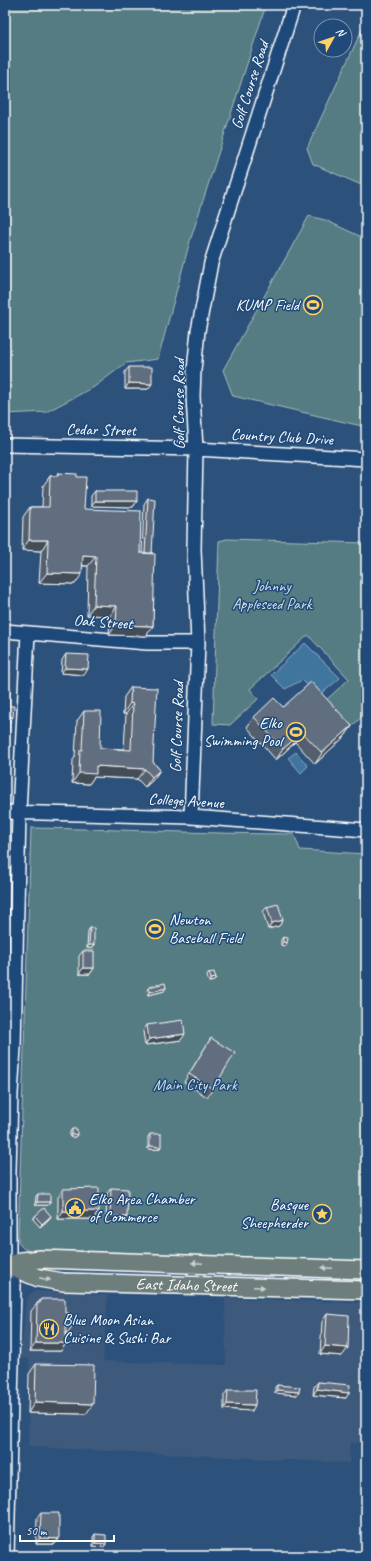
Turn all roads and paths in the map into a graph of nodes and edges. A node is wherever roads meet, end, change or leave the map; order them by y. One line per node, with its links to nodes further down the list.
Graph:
1 (294, 5): 3 (street, Golf Course Road)
2 (5, 445): 3 (street, Cedar Street)
3 (196, 449): 4 (street, Country Club Drive); 7 (street, Golf Course Road)
4 (366, 459)
5 (5, 631): 6 (street, Oak Street)
6 (28, 633): 7 (street, Oak Street); 9 (street)
7 (198, 643): 10 (street, Golf Course Road)
8 (5, 812): 9 (street, College Avenue)
9 (19, 812): 10 (street, College Avenue); 12 (street)
10 (191, 817): 11 (street, College Avenue)
11 (366, 830)
12 (8, 1093): 13 (street)
13 (7, 1266): 14 (main road, East Idaho Street, one-way to 13); 15 (main road, East Idaho Street, one-way to 15); 16 (street)
14 (366, 1270)
15 (366, 1290)
16 (7, 1556)

